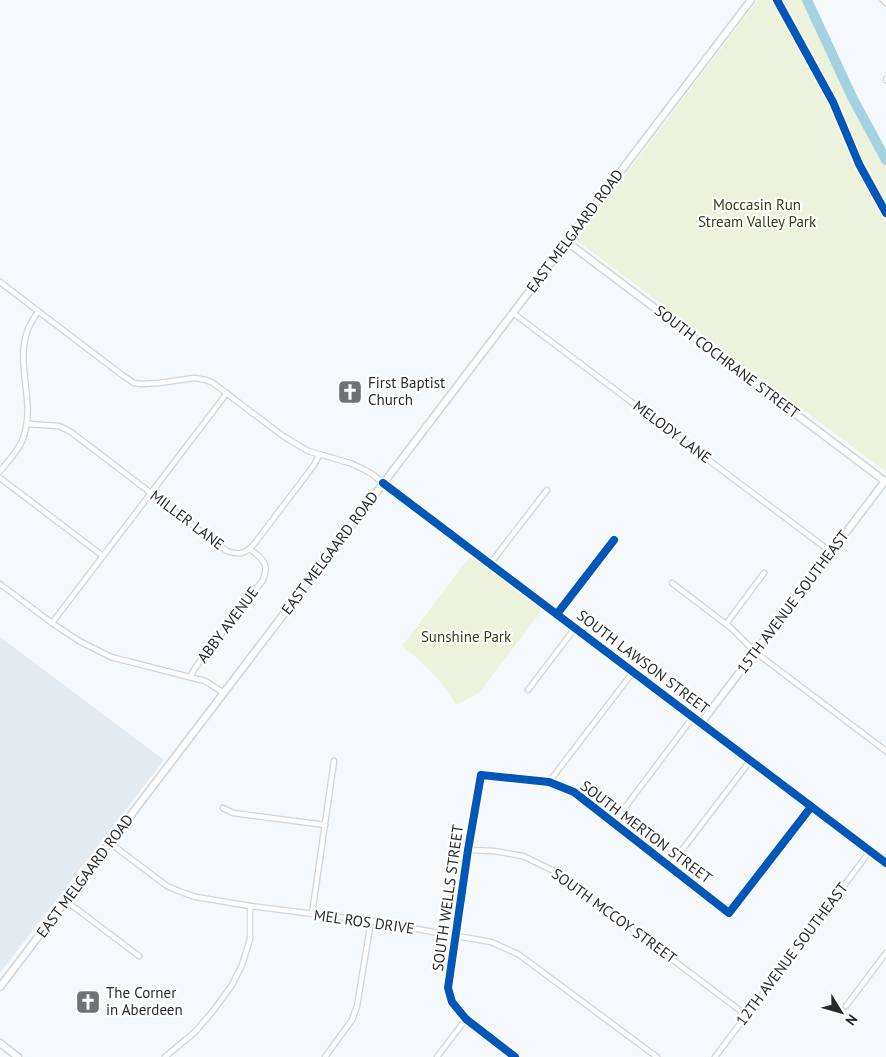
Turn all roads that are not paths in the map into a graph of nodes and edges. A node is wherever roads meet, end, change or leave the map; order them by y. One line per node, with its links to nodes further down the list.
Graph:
1 (751, 0): 4 (street, EAST MELGAARD ROAD)
2 (883, 0): 3 (street)
3 (886, 3)
4 (567, 242): 7 (street, EAST MELGAARD ROAD); 13 (street, SOUTH COCHRANE STREET)
5 (0, 282): 6 (street, SOUTH LAWSON STREET)
6 (38, 312): 8 (street, SOUTH LAWSON STREET); 9 (street)
7 (513, 313): 14 (street, EAST MELGAARD ROAD); 19 (street, MELODY LANE)
8 (227, 393): 10 (street, SOUTH LAWSON STREET); 16 (street)
9 (27, 424): 11 (street); 16 (street, MILLER LANE)
10 (319, 454): 14 (street, SOUTH LAWSON STREET); 18 (street)
11 (0, 471)
12 (0, 478): 20 (street)
13 (885, 482): 19 (street, 15TH AVENUE SOUTHEAST)
14 (383, 483): 21 (street, SOUTH LAWSON STREET); 33 (street, EAST MELGAARD ROAD)
15 (546, 490): 21 (street)
16 (151, 493): 18 (street, MILLER LANE); 20 (street)
17 (614, 540): 25 (street)
18 (250, 549): 31 (street, ABBY AVENUE)
19 (831, 552): 29 (street, 15TH AVENUE SOUTHEAST)
20 (103, 556): 26 (street)
21 (490, 564): 25 (street, SOUTH LAWSON STREET)
22 (764, 573): 27 (street)
23 (672, 583): 27 (street)
24 (0, 584): 26 (street)
25 (557, 614): 28 (street, SOUTH LAWSON STREET)
26 (52, 623): 31 (street)
27 (726, 624): 29 (street)
28 (575, 628): 30 (street, SOUTH LAWSON STREET); 32 (street)
29 (755, 652): 35 (street, 15TH AVENUE SOUTHEAST); 36 (street)
30 (633, 672): 34 (street, SOUTH LAWSON STREET); 40 (street)
31 (190, 677): 33 (street)
32 (528, 690)
33 (224, 693): 45 (street, EAST MELGAARD ROAD)
34 (693, 717): 35 (street, SOUTH LAWSON STREET); 43 (street)
35 (701, 724): 38 (street, SOUTH LAWSON STREET)
36 (886, 751)
37 (334, 761): 44 (street)
38 (750, 761): 41 (street, SOUTH LAWSON STREET); 49 (street)
39 (481, 775): 40 (street, SOUTH MERTON STREET); 46 (street, SOUTH WELLS STREET)
40 (549, 782): 43 (street, SOUTH MERTON STREET)
41 (811, 807): 47 (street, SOUTH LAWSON STREET); 49 (street, SOUTH MERTON STREET)
42 (223, 808): 44 (street)
43 (614, 822): 49 (street, SOUTH MERTON STREET)
44 (324, 824): 52 (street)
45 (110, 843): 50 (street, EAST MELGAARD ROAD); 51 (street, MEL ROS DRIVE)
46 (468, 850): 54 (street, SOUTH WELLS STREET); 59 (street, SOUTH MCCOY STREET)
47 (870, 851): 48 (street, SOUTH LAWSON STREET); 59 (street, 12TH AVENUE SOUTHEAST)
48 (886, 864)
49 (669, 867)
50 (66, 901): 56 (street); 57 (street, EAST MELGAARD ROAD)
51 (250, 906): 52 (street, MEL ROS DRIVE); 63 (street)
52 (312, 914): 53 (street, MEL ROS DRIVE)
53 (371, 921): 54 (street, MEL ROS DRIVE); 64 (street)
54 (456, 936): 60 (street, SOUTH WELLS STREET); 67 (street, MEL ROS DRIVE)
55 (886, 953): 58 (street)
56 (139, 956)
57 (0, 988)
58 (846, 1006)
59 (746, 1015): 68 (street, 12TH AVENUE SOUTHEAST)
60 (466, 1019): 65 (street); 66 (street, SOUTH WELLS STREET)
61 (0, 1044): 62 (street)
62 (18, 1057)
63 (166, 1057)
64 (325, 1057)
65 (437, 1057)
66 (515, 1057)
67 (658, 1057)
68 (714, 1057)

